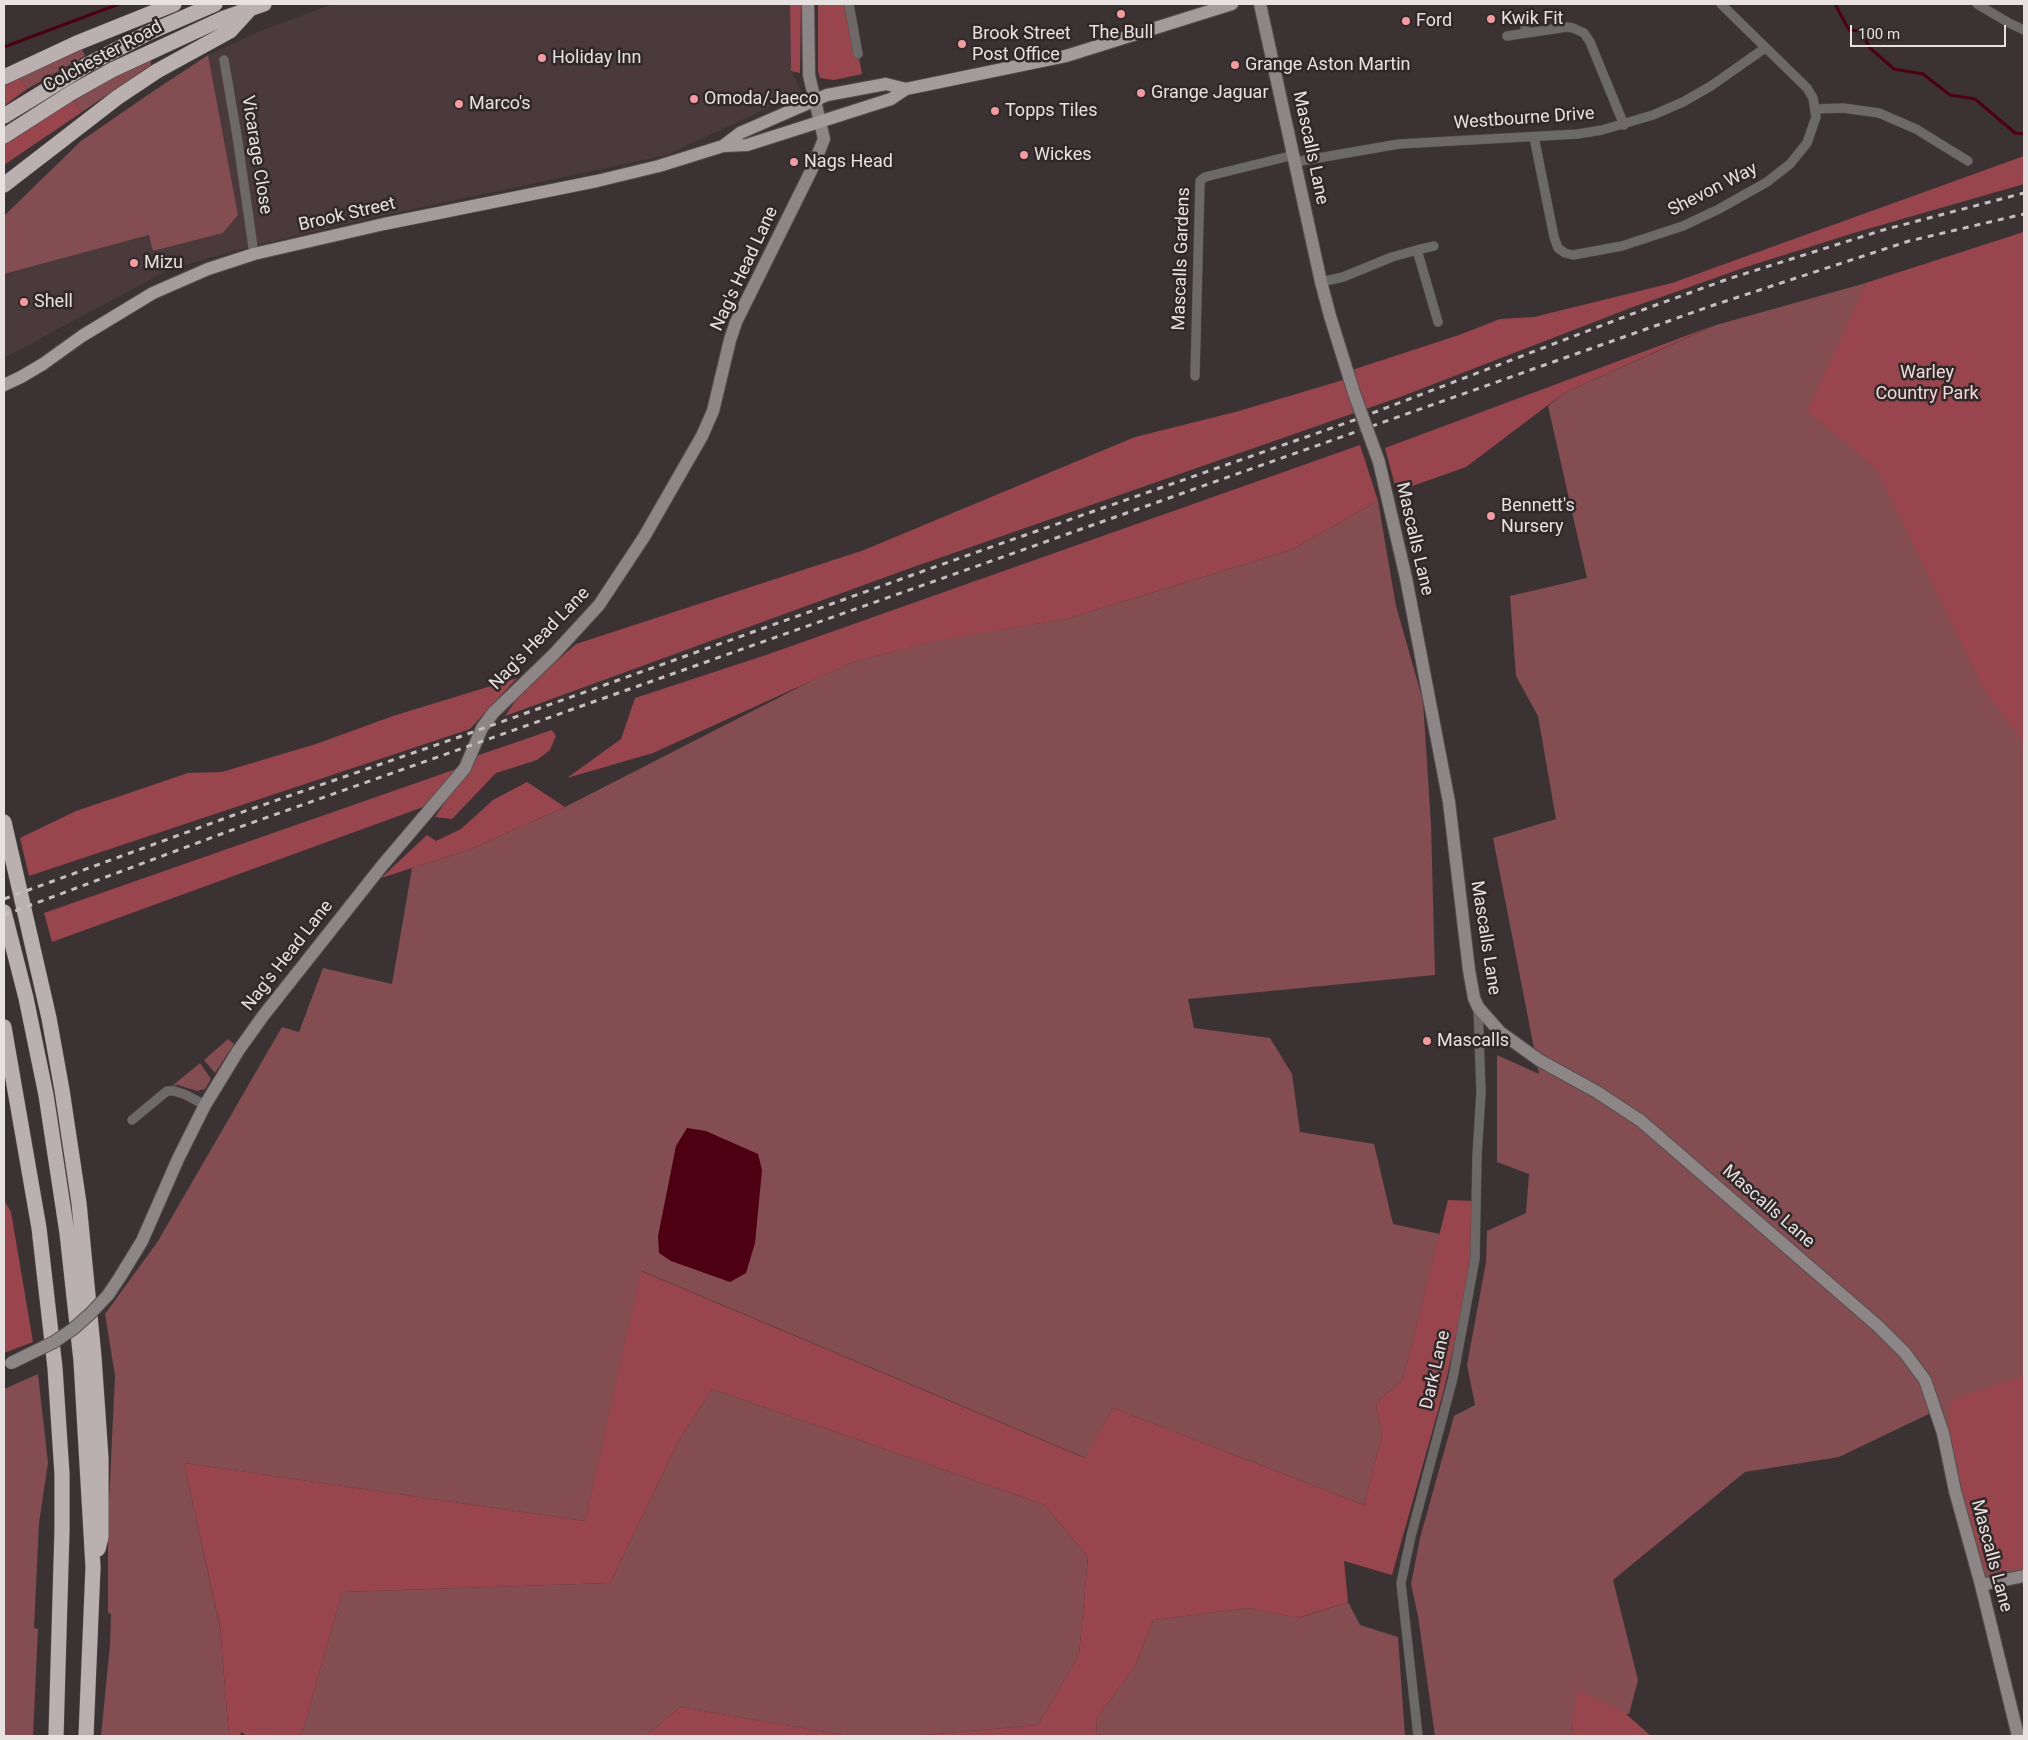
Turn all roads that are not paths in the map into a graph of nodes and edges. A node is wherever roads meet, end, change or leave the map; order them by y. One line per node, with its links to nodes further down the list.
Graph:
1 (174, 4): 17 (highway)
2 (215, 4): 21 (highway, Colchester Road)
3 (808, 4): 19 (street, Nag's Head Lane)
4 (849, 4): 15 (street)
5 (1232, 4): 18 (main road, Brook Street)
6 (1260, 4): 27 (street, Mascalls Lane)
7 (1721, 4): 14 (street)
8 (1977, 4): 11 (street)
9 (258, 6): 24 (highway, Colchester Road); 29 (highway)
10 (1524, 17): 12 (street)
11 (2024, 30)
12 (1526, 33): 13 (street); 23 (street)
13 (1506, 36)
14 (1765, 48): 20 (street); 23 (street, Westbourne Drive)
15 (858, 54)
16 (224, 60): 32 (street, Vicarage Close)
17 (4, 77)
18 (906, 89): 19 (main road, Brook Street); 22 (main road, Brook Street)
19 (814, 101): 22 (street, Nag's Head Lane); 26 (main road, Brook Street)
20 (1816, 109): 25 (street, Shevon Way); 28 (street)
21 (4, 116)
22 (820, 121): 26 (main road, Brook Street); 45 (street, Nag's Head Lane)
23 (1624, 125): 25 (street, Westbourne Drive)
24 (4, 136)
25 (1534, 137): 27 (street, Westbourne Drive)
26 (723, 146): 32 (main road, Brook Street)
27 (1294, 159): 33 (street, Mascalls Lane); 35 (street, Mascalls Gardens)
28 (1968, 161)
29 (4, 185)
30 (1434, 246): 31 (street)
31 (1417, 250): 33 (street); 34 (street)
32 (254, 254): 36 (main road, Brook Street)
33 (1321, 282): 40 (street, Mascalls Lane, bridge)
34 (1438, 322)
35 (1195, 376)
36 (4, 385)
37 (4, 822): 48 (highway)
38 (4, 856): 43 (highway)
39 (4, 912): 43 (highway)
40 (1478, 1007): 42 (street, Mascalls Lane); 44 (street, Dark Lane)
41 (4, 1027): 51 (highway)
42 (1500, 1032): 44 (street); 50 (street, Mascalls Lane)
43 (35, 1042): 48 (highway)
44 (1480, 1046): 53 (street, Dark Lane)
45 (205, 1105): 46 (street); 47 (street, Nag's Head Lane, bridge)
46 (132, 1120)
47 (7, 1364)
48 (93, 1568): 52 (highway)
49 (2024, 1576): 50 (street)
50 (1982, 1585): 54 (street, Mascalls Lane)
51 (56, 1736)
52 (86, 1736)
53 (1418, 1736)
54 (2018, 1736)

